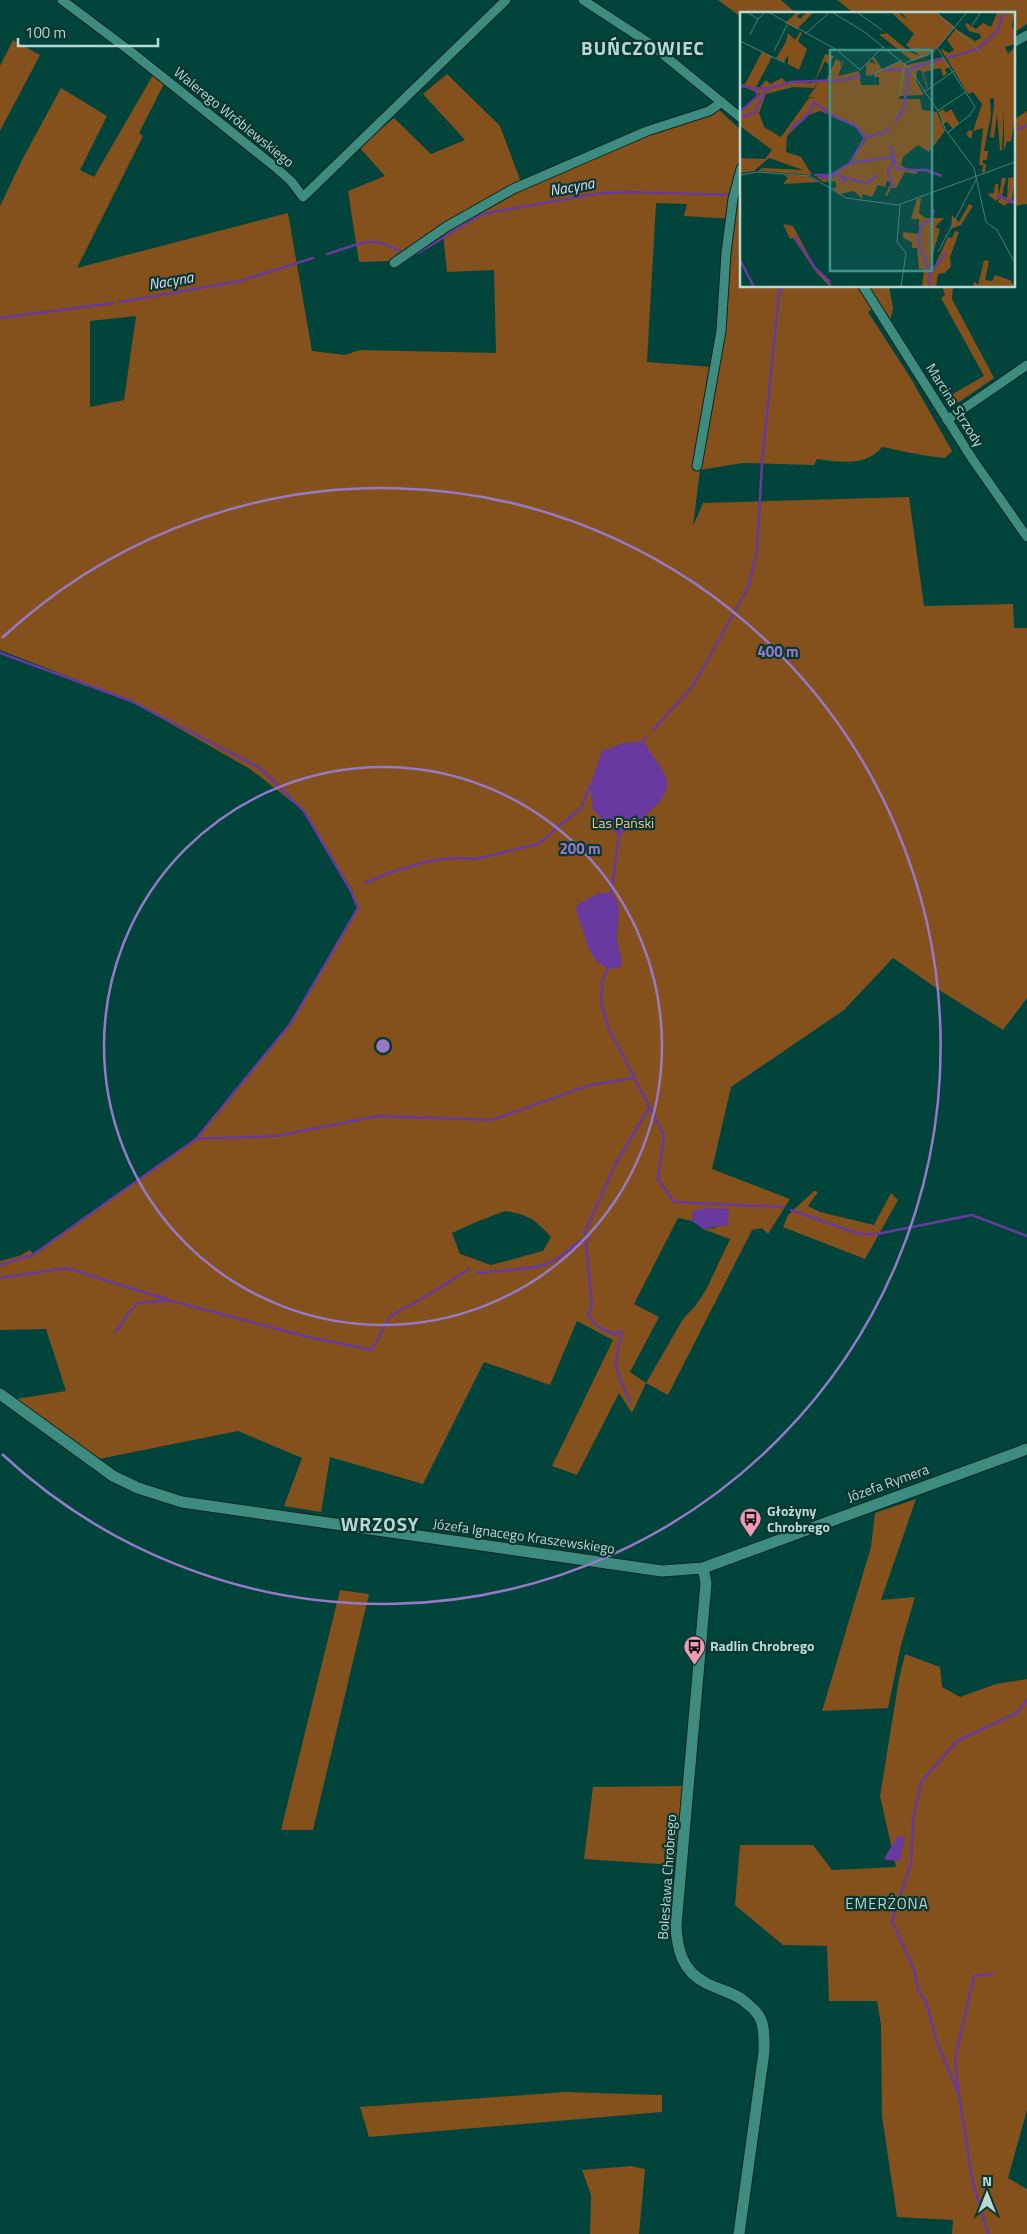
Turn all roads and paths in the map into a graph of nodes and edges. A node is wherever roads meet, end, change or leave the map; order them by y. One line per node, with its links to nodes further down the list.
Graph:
1 (62, 0): 2 (street, Walerego Wróblewskiego)
2 (506, 0)
3 (583, 0): 6 (street)
4 (1027, 34): 5 (street)
5 (1014, 42)
6 (722, 102): 7 (street); 9 (street)
7 (740, 117)
8 (740, 173): 13 (street)
9 (394, 264)
10 (864, 288): 12 (street, Marcina Strzody)
11 (1027, 365): 12 (street)
12 (947, 420): 14 (street, Marcina Strzody)
13 (697, 466)
14 (1027, 537)
15 (0, 1394): 17 (street, Józefa Ignacego Kraszewskiego)
16 (1027, 1449): 17 (street, Józefa Rymera)
17 (703, 1568): 18 (street, Bolesława Chrobrego)
18 (739, 2234)

